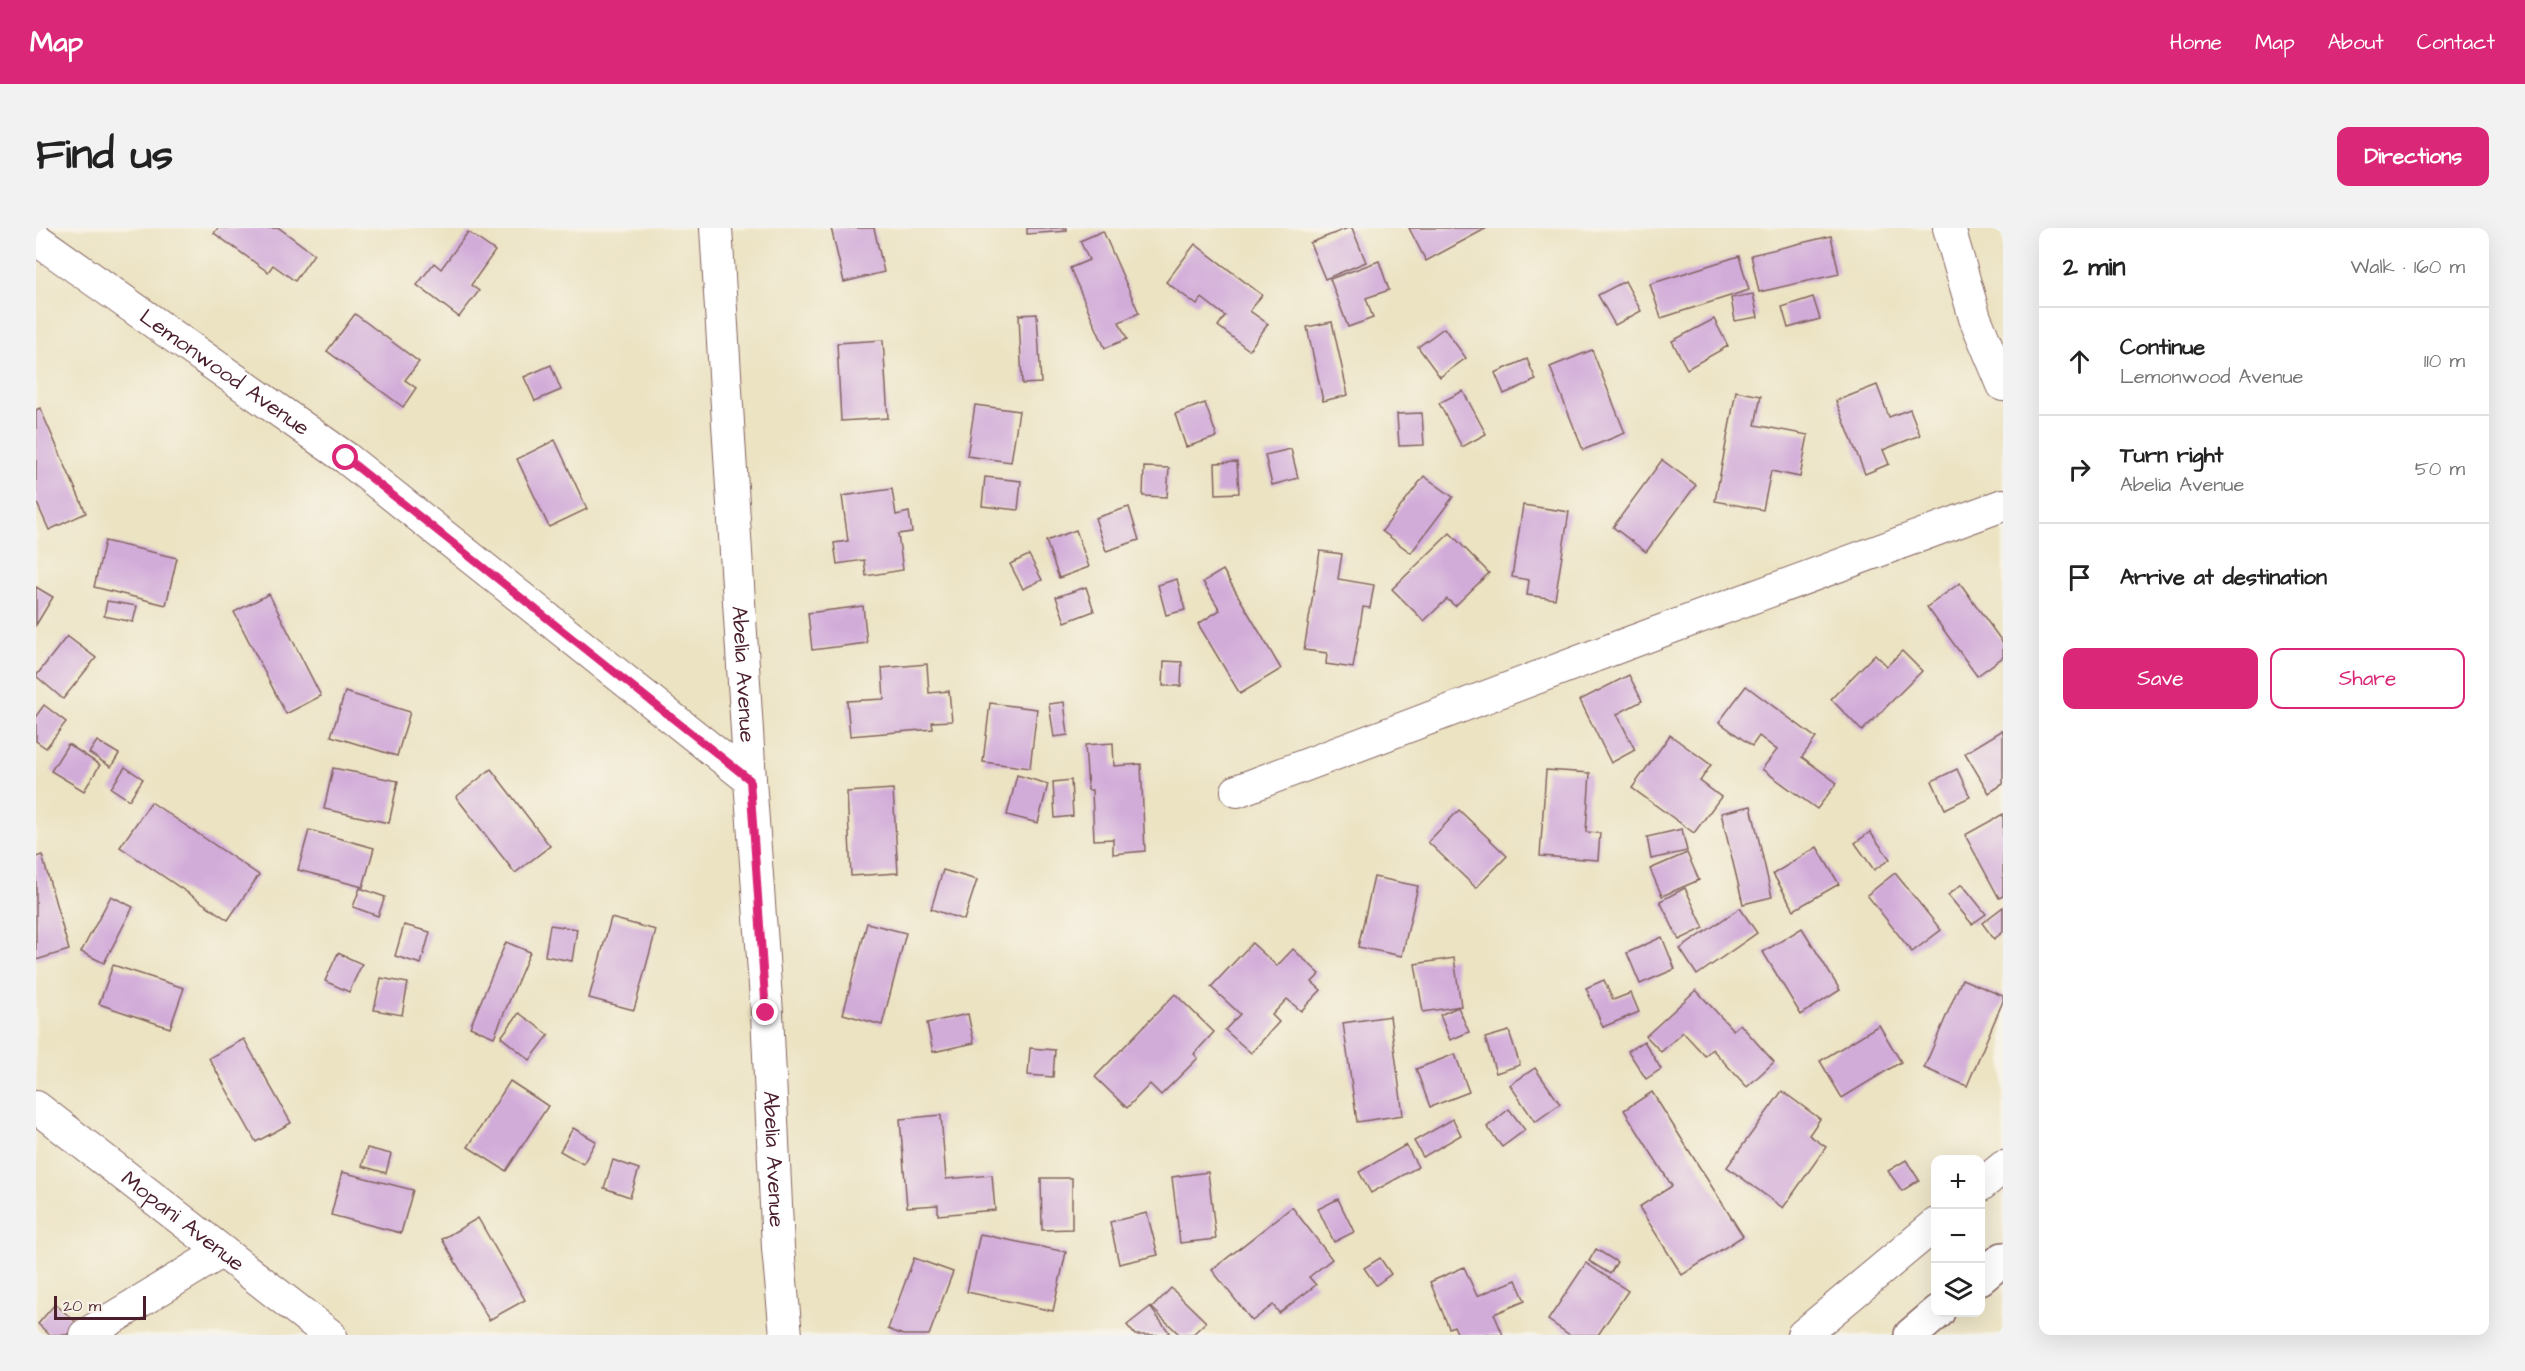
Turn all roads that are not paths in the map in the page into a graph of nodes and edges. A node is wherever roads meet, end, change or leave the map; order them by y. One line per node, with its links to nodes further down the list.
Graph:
1 (716, 228): 6 (street, Abelia Avenue)
2 (1949, 228): 4 (street)
3 (36, 239): 6 (street, Lemonwood Avenue)
4 (2003, 385)
5 (2003, 505): 7 (street)
6 (750, 780): 18 (street, Abelia Avenue)
7 (1237, 791)
8 (36, 1107): 12 (street, Mopani Avenue)
9 (2003, 1167): 10 (street)
10 (1985, 1182)
11 (1931, 1227): 19 (street)
12 (222, 1252): 16 (street); 17 (street, Mopani Avenue)
13 (2003, 1259): 14 (main road)
14 (1985, 1274)
15 (1932, 1317): 20 (main road)
16 (85, 1335)
17 (330, 1335)
18 (786, 1335)
19 (1803, 1335)
20 (1911, 1335)

